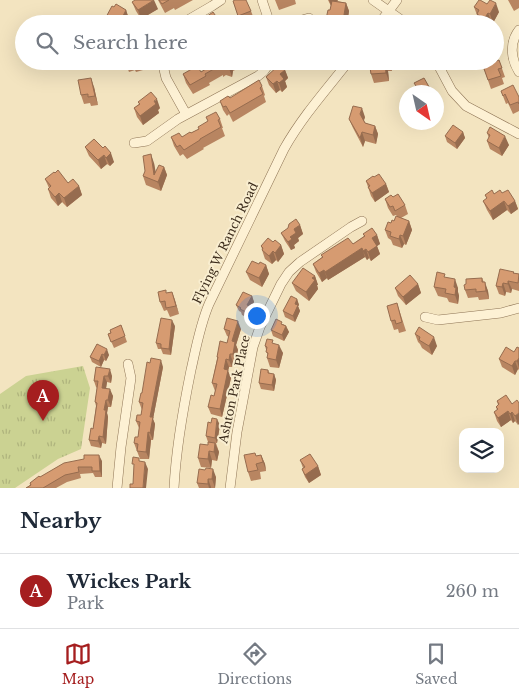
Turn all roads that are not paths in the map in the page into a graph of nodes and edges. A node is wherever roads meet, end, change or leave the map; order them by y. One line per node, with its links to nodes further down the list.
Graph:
1 (221, 0): 6 (street)
2 (262, 0): 7 (street)
3 (373, 0): 5 (street)
4 (397, 0): 5 (street)
5 (389, 12): 8 (street); 9 (street)
6 (196, 15)
7 (267, 15)
8 (386, 15)
9 (394, 15)
10 (519, 30): 15 (street)
11 (164, 70): 16 (street)
12 (265, 70): 16 (street)
13 (342, 70): 24 (street, Flying W Ranch Road)
14 (441, 70): 17 (street)
15 (519, 72)
16 (186, 114): 18 (street)
17 (519, 134)
18 (134, 143)
19 (362, 221): 25 (street, Ashton Park Place)
20 (519, 308): 21 (street)
21 (425, 317)
22 (128, 364): 23 (street)
23 (117, 488)
24 (174, 488)
25 (230, 488)

